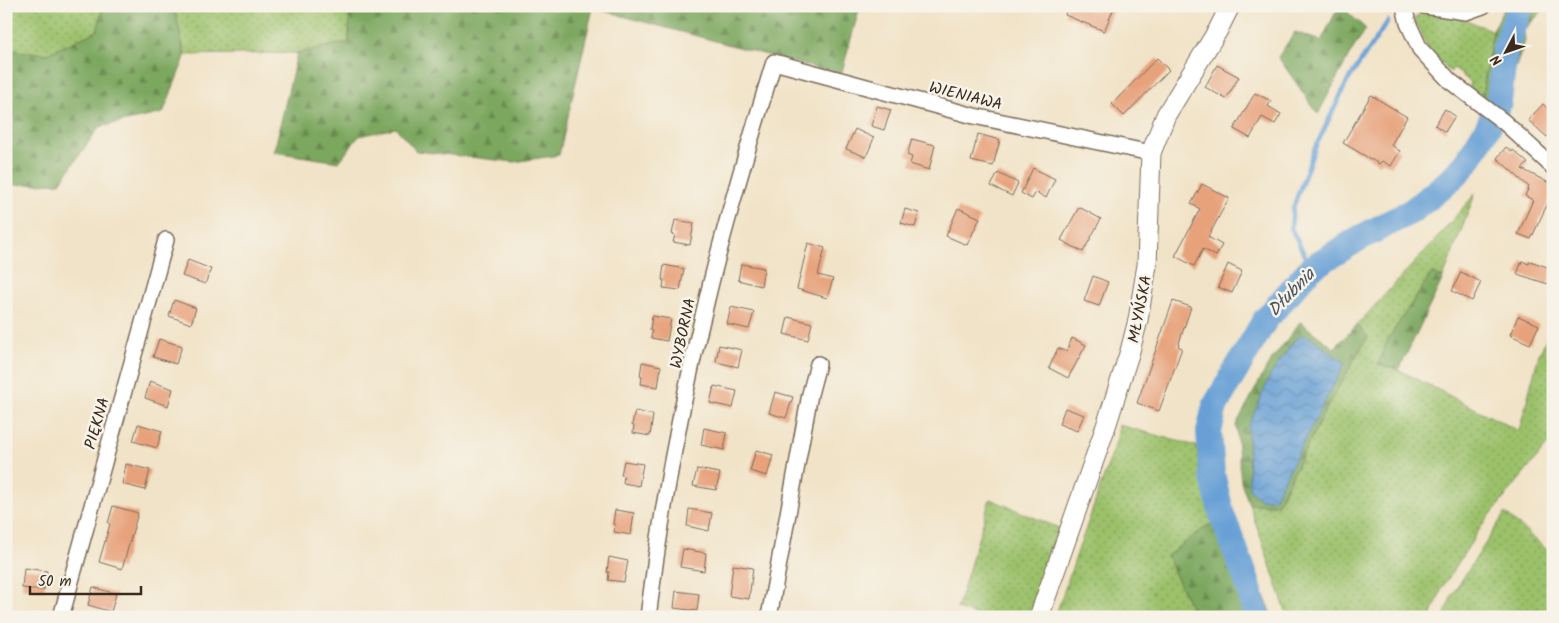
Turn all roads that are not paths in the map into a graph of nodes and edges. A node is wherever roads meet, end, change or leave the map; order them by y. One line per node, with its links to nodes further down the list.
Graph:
1 (1230, 6): 6 (street, MŁYŃSKA)
2 (1404, 6): 7 (street)
3 (1425, 6): 4 (street)
4 (1483, 6)
5 (774, 62): 6 (street, WIENIAWA); 11 (street, WYBORNA)
6 (1152, 153): 13 (street, MŁYŃSKA)
7 (1553, 167)
8 (166, 240): 10 (street, PIĘKNA)
9 (818, 364): 12 (street)
10 (61, 617)
11 (648, 617)
12 (769, 617)
13 (1039, 617)

